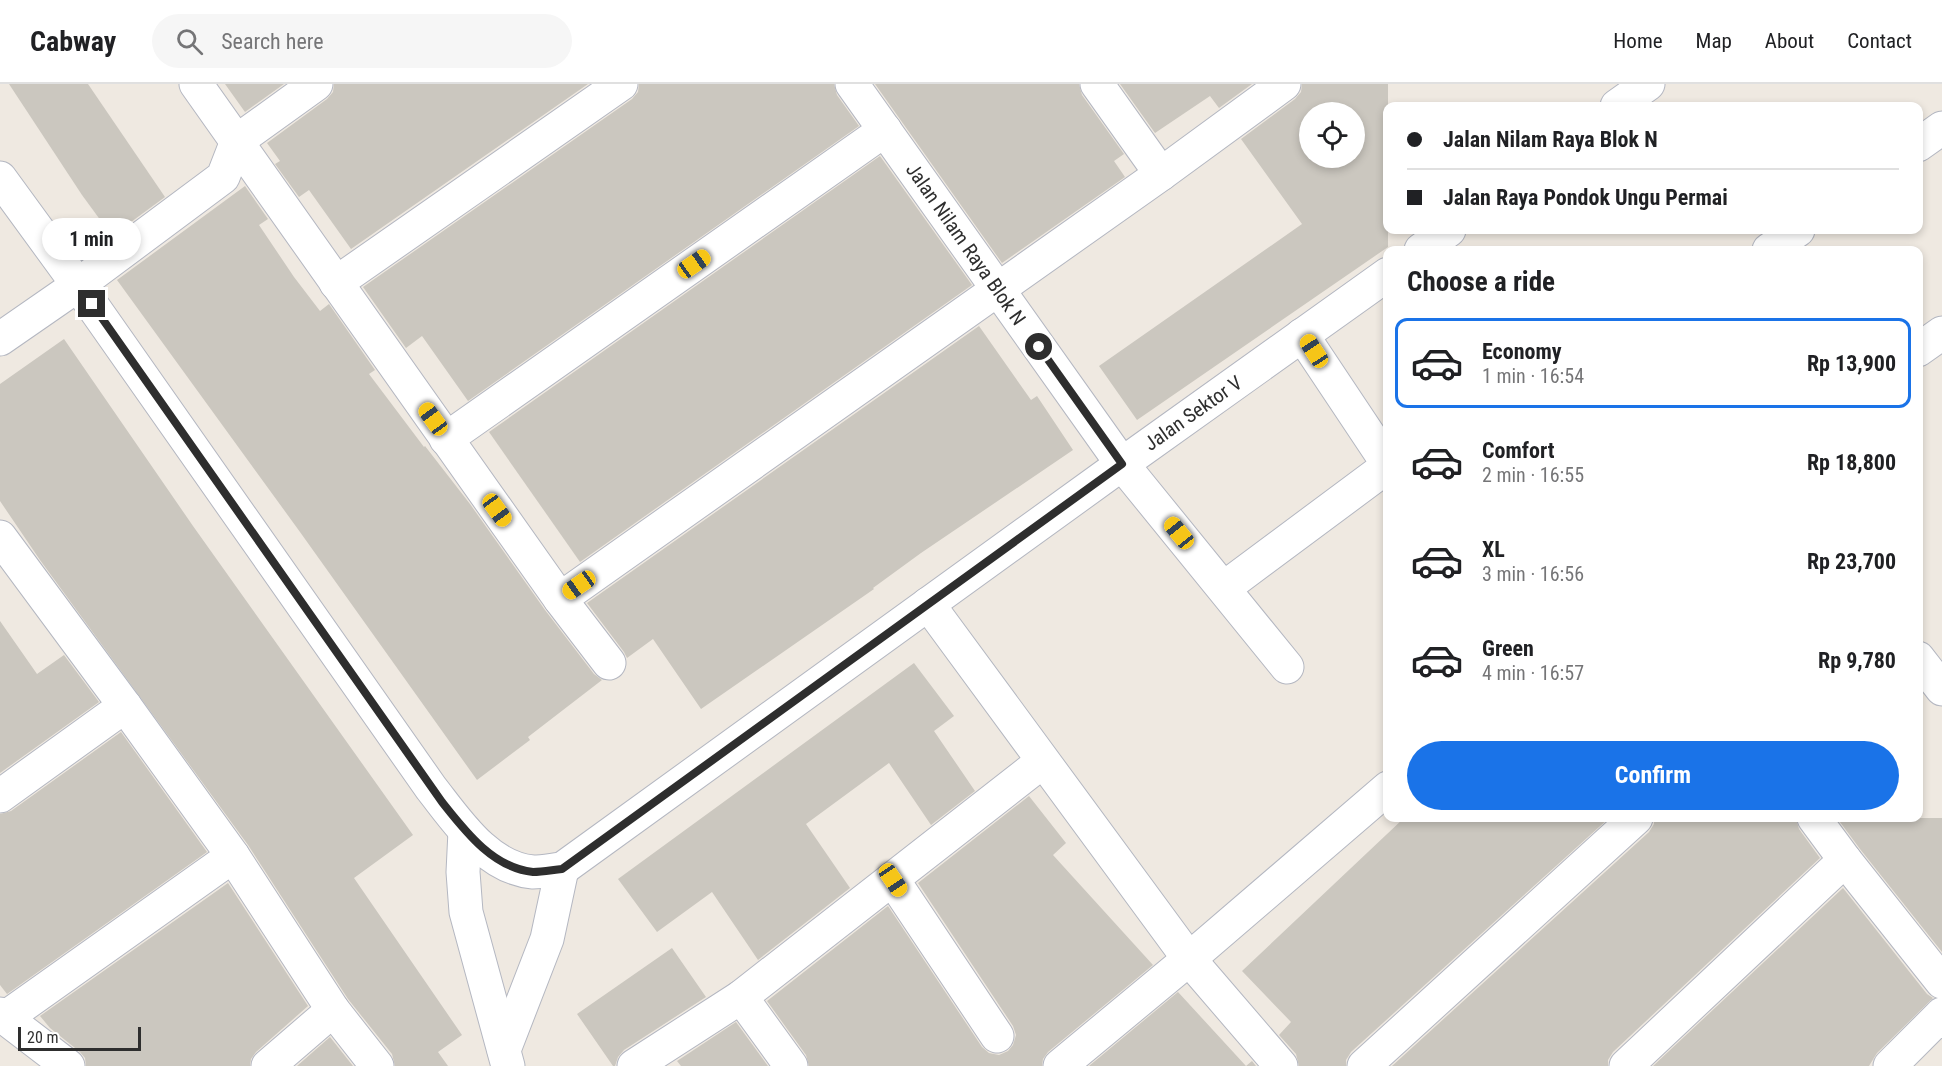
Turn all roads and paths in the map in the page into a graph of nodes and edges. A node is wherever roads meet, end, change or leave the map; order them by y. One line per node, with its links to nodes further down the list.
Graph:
1 (196, 84): 11 (street)
2 (316, 84): 11 (street)
3 (621, 84): 20 (street)
4 (852, 84): 10 (street, Jalan Nilam Raya Blok N)
5 (1097, 84): 13 (street)
6 (1284, 84): 13 (street)
7 (1648, 84): 8 (street)
8 (1623, 102)
9 (1942, 128): 12 (street)
10 (885, 130): 22 (street, Jalan Nilam Raya Blok N); 25 (street)
11 (237, 141): 20 (street); 21 (street)
12 (1923, 141)
13 (1161, 174): 22 (street)
14 (0, 178): 21 (street)
15 (1443, 234): 17 (street)
16 (1792, 234): 18 (street)
17 (1426, 246)
18 (1775, 246)
19 (1383, 278): 23 (street, Jalan Sektor V)
20 (336, 283): 25 (street)
21 (78, 285): 24 (street); 43 (street)
22 (998, 289): 27 (street, Jalan Nilam Raya Blok N); 31 (street)
23 (1302, 335): 26 (street); 27 (street, Jalan Sektor V)
24 (0, 339)
25 (446, 439): 31 (street)
26 (1383, 457)
27 (1122, 464): 30 (street, Jalan Nilam Raya Blok N); 32 (street, Jalan Sektor V)
28 (1383, 469): 30 (street)
29 (5, 555): 37 (street)
30 (1224, 588): 35 (street, Jalan Nilam Raya Blok N)
31 (560, 599): 33 (street)
32 (928, 604): 38 (street); 46 (street, Jalan Sektor V)
33 (609, 663)
34 (1923, 664): 36 (street)
35 (1287, 667)
36 (1942, 689)
37 (125, 706): 40 (street); 44 (street)
38 (1042, 762): 47 (street); 48 (street)
39 (1383, 792): 48 (street)
40 (0, 796)
41 (1632, 822): 63 (street)
42 (1817, 822): 45 (street)
43 (465, 831): 46 (street); 55 (street)
44 (232, 856): 51 (street); 53 (street)
45 (1845, 860): 49 (street); 64 (street)
46 (562, 869): 55 (street)
47 (893, 880): 50 (street); 54 (street)
48 (1189, 959): 61 (street); 62 (street)
49 (1942, 982)
50 (741, 997): 59 (street); 60 (street)
51 (333, 1010): 57 (street); 58 (street)
52 (1942, 1014): 65 (street)
53 (3, 1016): 56 (street)
54 (997, 1036)
55 (506, 1058)
56 (68, 1066)
57 (268, 1066)
58 (377, 1066)
59 (634, 1066)
60 (791, 1066)
61 (1060, 1066)
62 (1281, 1066)
63 (1365, 1066)
64 (1626, 1066)
65 (1890, 1066)

